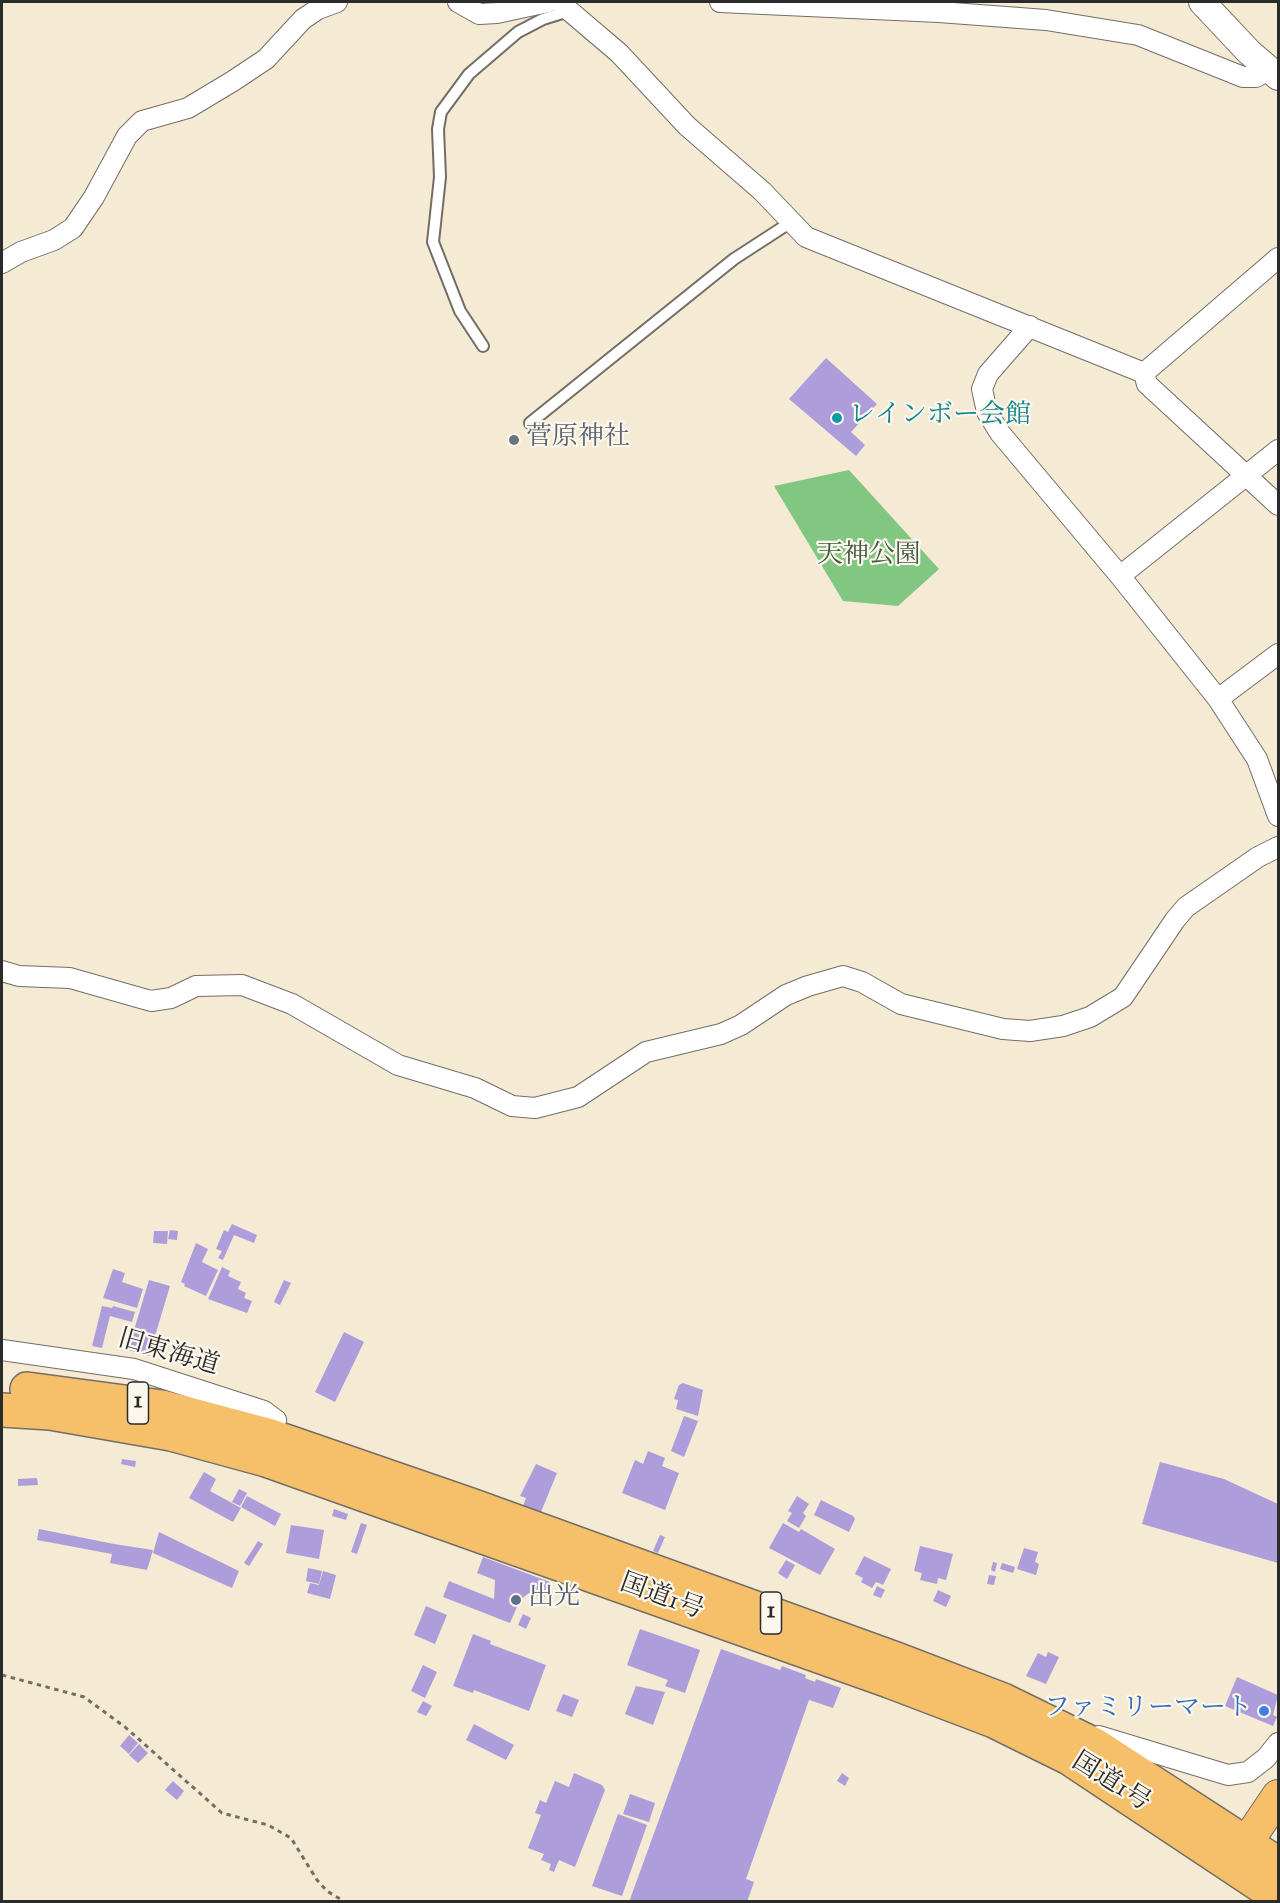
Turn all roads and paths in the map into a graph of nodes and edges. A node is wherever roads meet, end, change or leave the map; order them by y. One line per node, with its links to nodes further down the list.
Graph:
1 (337, 2): 10 (street)
2 (458, 2): 3 (street)
3 (548, 2)
4 (720, 2): 7 (street)
5 (1202, 2): 7 (street)
6 (564, 6): 8 (street); 12 (lane)
7 (1274, 73)
8 (791, 222): 11 (street); 14 (lane)
9 (1278, 258): 13 (street)
10 (2, 263)
11 (1030, 326): 13 (street); 18 (street)
12 (483, 346)
13 (1144, 373): 16 (street)
14 (530, 423)
15 (1278, 450): 16 (street)
16 (1245, 475): 17 (street); 18 (street)
17 (1278, 505)
18 (1120, 576): 20 (street)
19 (1278, 654): 20 (street)
20 (1218, 699): 21 (street)
21 (1278, 816)
22 (1278, 847): 23 (street)
23 (2, 971)
24 (2, 1350): 27 (street, 旧東海道)
25 (2, 1387): 27 (highway, 国道1号 / 1)
26 (2, 1410): 27 (highway, 国道1号 / 1)
27 (269, 1448): 29 (highway, 国道1号 / 1)
28 (2, 1676): 36 (path)
29 (999, 1710): 30 (highway, 国道1号 / 1); 33 (highway, 国道1号 / 1)
30 (1052, 1721): 31 (street); 33 (highway, 国道1号 / 1)
31 (1278, 1743)
32 (1278, 1796): 33 (main road)
33 (1240, 1853): 34 (highway, 国道1号 / 1); 35 (highway, 国道1号 / 1)
34 (1278, 1864)
35 (1278, 1897)
36 (345, 1902)

